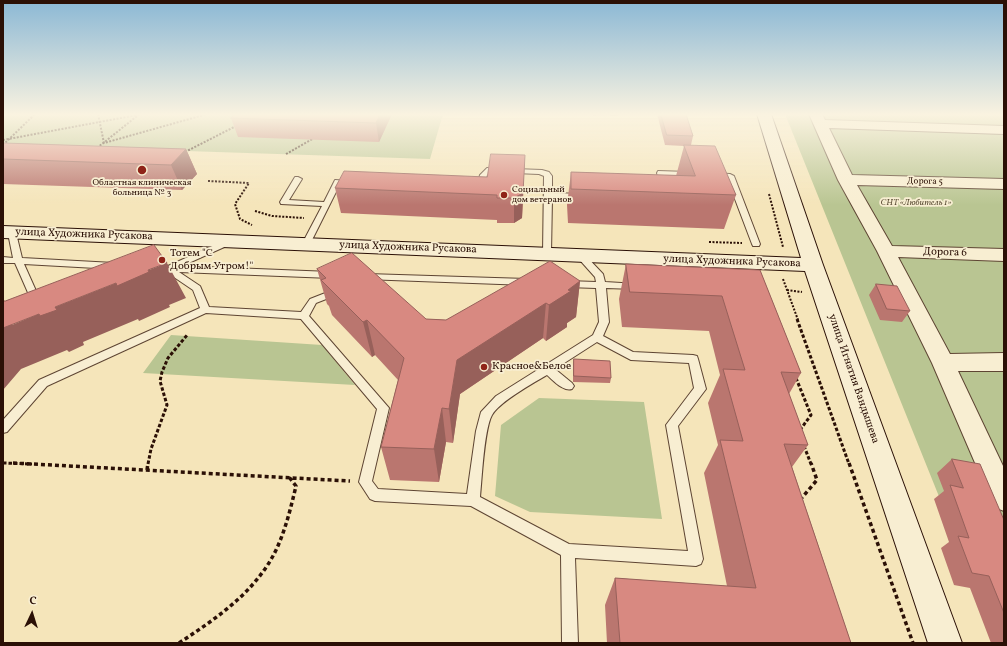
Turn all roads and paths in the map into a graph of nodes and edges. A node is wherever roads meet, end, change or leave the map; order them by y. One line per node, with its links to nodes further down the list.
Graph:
1 (103, 144): 6 (path)
2 (201, 144): 7 (path)
3 (304, 144): 8 (path)
4 (774, 144): 32 (street, улица Игнатия Вандышева)
5 (830, 144): 10 (street)
6 (92, 153)
7 (183, 153)
8 (286, 154)
9 (298, 179): 19 (lane)
10 (846, 180): 13 (street, Дорога 5); 24 (street)
11 (208, 181): 21 (path)
12 (361, 183): 19 (lane)
13 (1004, 184)
14 (472, 188): 16 (lane)
15 (768, 190): 30 (path)
16 (548, 194): 17 (lane); 25 (lane)
17 (587, 196)
18 (667, 199): 23 (lane)
19 (326, 204): 22 (lane)
20 (8, 233): 21 (street, улица Художника Русакова); 29 (lane)
21 (236, 241): 22 (street, улица Художника Русакова); 36 (lane)
22 (306, 244): 25 (street, улица Художника Русакова)
23 (756, 244)
24 (886, 251): 26 (street, Дорога 6); 53 (street)
25 (547, 254): 27 (street, улица Художника Русакова)
26 (1004, 255)
27 (581, 256): 30 (street, улица Художника Русакова); 42 (lane)
28 (3, 260): 29 (lane)
29 (18, 261): 31 (lane); 33 (lane); 48 (lane)
30 (777, 264): 32 (street, улица Художника Русакова); 70 (path)
31 (3, 265)
32 (813, 265): 71 (street, улица Игнатия Вандышева)
33 (121, 266)
34 (360, 266): 39 (lane)
35 (145, 268): 36 (lane)
36 (168, 269): 37 (lane); 38 (lane); 47 (lane)
37 (154, 275)
38 (340, 276)
39 (371, 277): 40 (lane); 43 (lane); 46 (lane)
40 (356, 280)
41 (557, 283): 42 (lane)
42 (600, 285): 44 (lane); 51 (lane)
43 (382, 287)
44 (646, 287)
45 (342, 289): 49 (lane)
46 (522, 291)
47 (205, 310): 49 (lane); 57 (lane)
48 (40, 312)
49 (304, 316): 63 (lane)
50 (189, 334): 61 (path)
51 (597, 337): 54 (lane); 67 (lane)
52 (1004, 362): 53 (street)
53 (943, 363): 64 (street)
54 (547, 368): 56 (lane); 65 (lane)
55 (794, 371): 58 (path)
56 (568, 386)
57 (3, 428)
58 (799, 432)
59 (802, 439): 66 (path)
60 (3, 463): 61 (path)
61 (147, 470): 62 (path)
62 (289, 478): 63 (path); 68 (path)
63 (365, 482): 65 (lane)
64 (1004, 498)
65 (474, 500): 67 (lane)
66 (797, 505)
67 (568, 551): 69 (lane)
68 (179, 643)
69 (570, 643)
70 (913, 643)
71 (945, 643)

